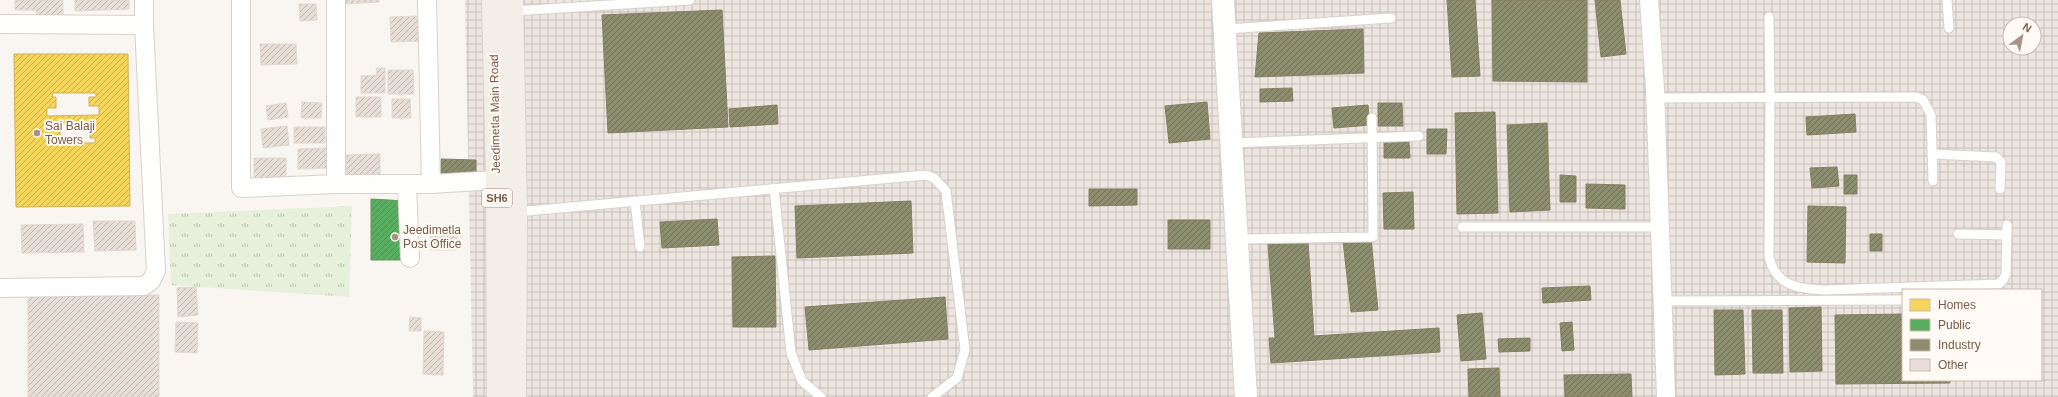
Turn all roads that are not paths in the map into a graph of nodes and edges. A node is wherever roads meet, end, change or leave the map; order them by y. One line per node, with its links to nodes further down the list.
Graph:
1 (144, 0): 14 (street)
2 (241, 0): 26 (street)
3 (336, 0): 26 (street)
4 (426, 0): 28 (street)
5 (492, 0): 24 (main road, Jeedimetla Main Road / SH6)
6 (690, 0): 10 (lane)
7 (1223, 0): 16 (street)
8 (1650, 0): 17 (street)
9 (1947, 0): 15 (lane)
10 (512, 5): 32 (main road, Jeedimetla Main Road / SH6)
11 (1768, 17): 18 (lane)
12 (1391, 18): 16 (lane)
13 (0, 24): 14 (street)
14 (144, 25): 41 (street)
15 (1948, 28)
16 (1225, 29): 22 (street)
17 (1655, 98): 18 (lane); 35 (street)
18 (1770, 98): 23 (lane); 37 (lane)
19 (1372, 118): 21 (lane)
20 (1419, 136): 21 (lane)
21 (1372, 138): 22 (lane); 38 (lane)
22 (1231, 143): 38 (street)
23 (1932, 154): 25 (lane); 30 (lane)
24 (497, 180): 28 (street); 44 (main road, Jeedimetla Main Road / SH6)
25 (1933, 181)
26 (336, 184): 27 (street)
27 (407, 184): 28 (street); 40 (street)
28 (431, 184)
29 (774, 188): 31 (lane); 46 (lane); 47 (lane)
30 (2000, 189)
31 (635, 202): 32 (lane); 39 (lane)
32 (516, 212): 45 (main road, Jeedimetla Main Road / SH6)
33 (2007, 225): 37 (lane)
34 (1462, 227): 35 (lane)
35 (1661, 227): 43 (street)
36 (1958, 234): 37 (lane)
37 (2007, 235)
38 (1237, 239): 48 (street)
39 (640, 248)
40 (410, 258)
41 (0, 288)
42 (1902, 300): 43 (lane)
43 (1662, 301): 49 (street)
44 (498, 397)
45 (515, 397)
46 (821, 397)
47 (932, 397)
48 (1246, 397)
49 (1666, 397)

